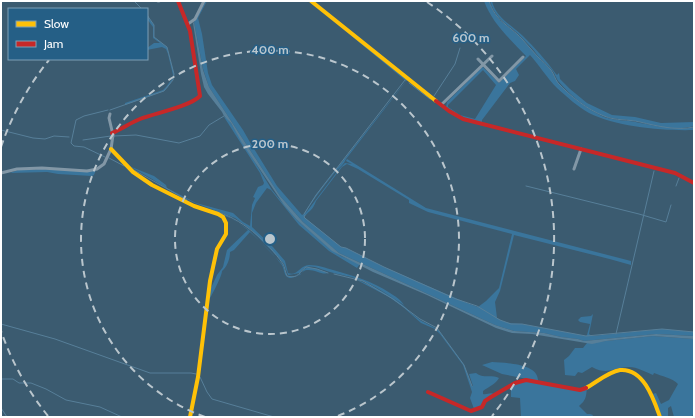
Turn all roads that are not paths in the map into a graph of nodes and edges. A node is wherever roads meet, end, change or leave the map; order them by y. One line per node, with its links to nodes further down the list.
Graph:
1 (178, 1): 4 (street)
2 (204, 1): 4 (street)
3 (311, 1): 9 (street)
4 (188, 24): 11 (street)
5 (492, 56): 8 (street)
6 (523, 57): 8 (street)
7 (478, 59): 8 (street)
8 (483, 65): 9 (street)
9 (441, 105): 13 (street)
10 (110, 114): 11 (street)
11 (112, 133): 12 (street)
12 (111, 149): 15 (street); 18 (street)
13 (581, 150): 14 (street); 16 (street)
14 (574, 169)
15 (1, 173)
16 (694, 183)
17 (428, 392): 19 (street)
18 (190, 417)
19 (660, 417)

